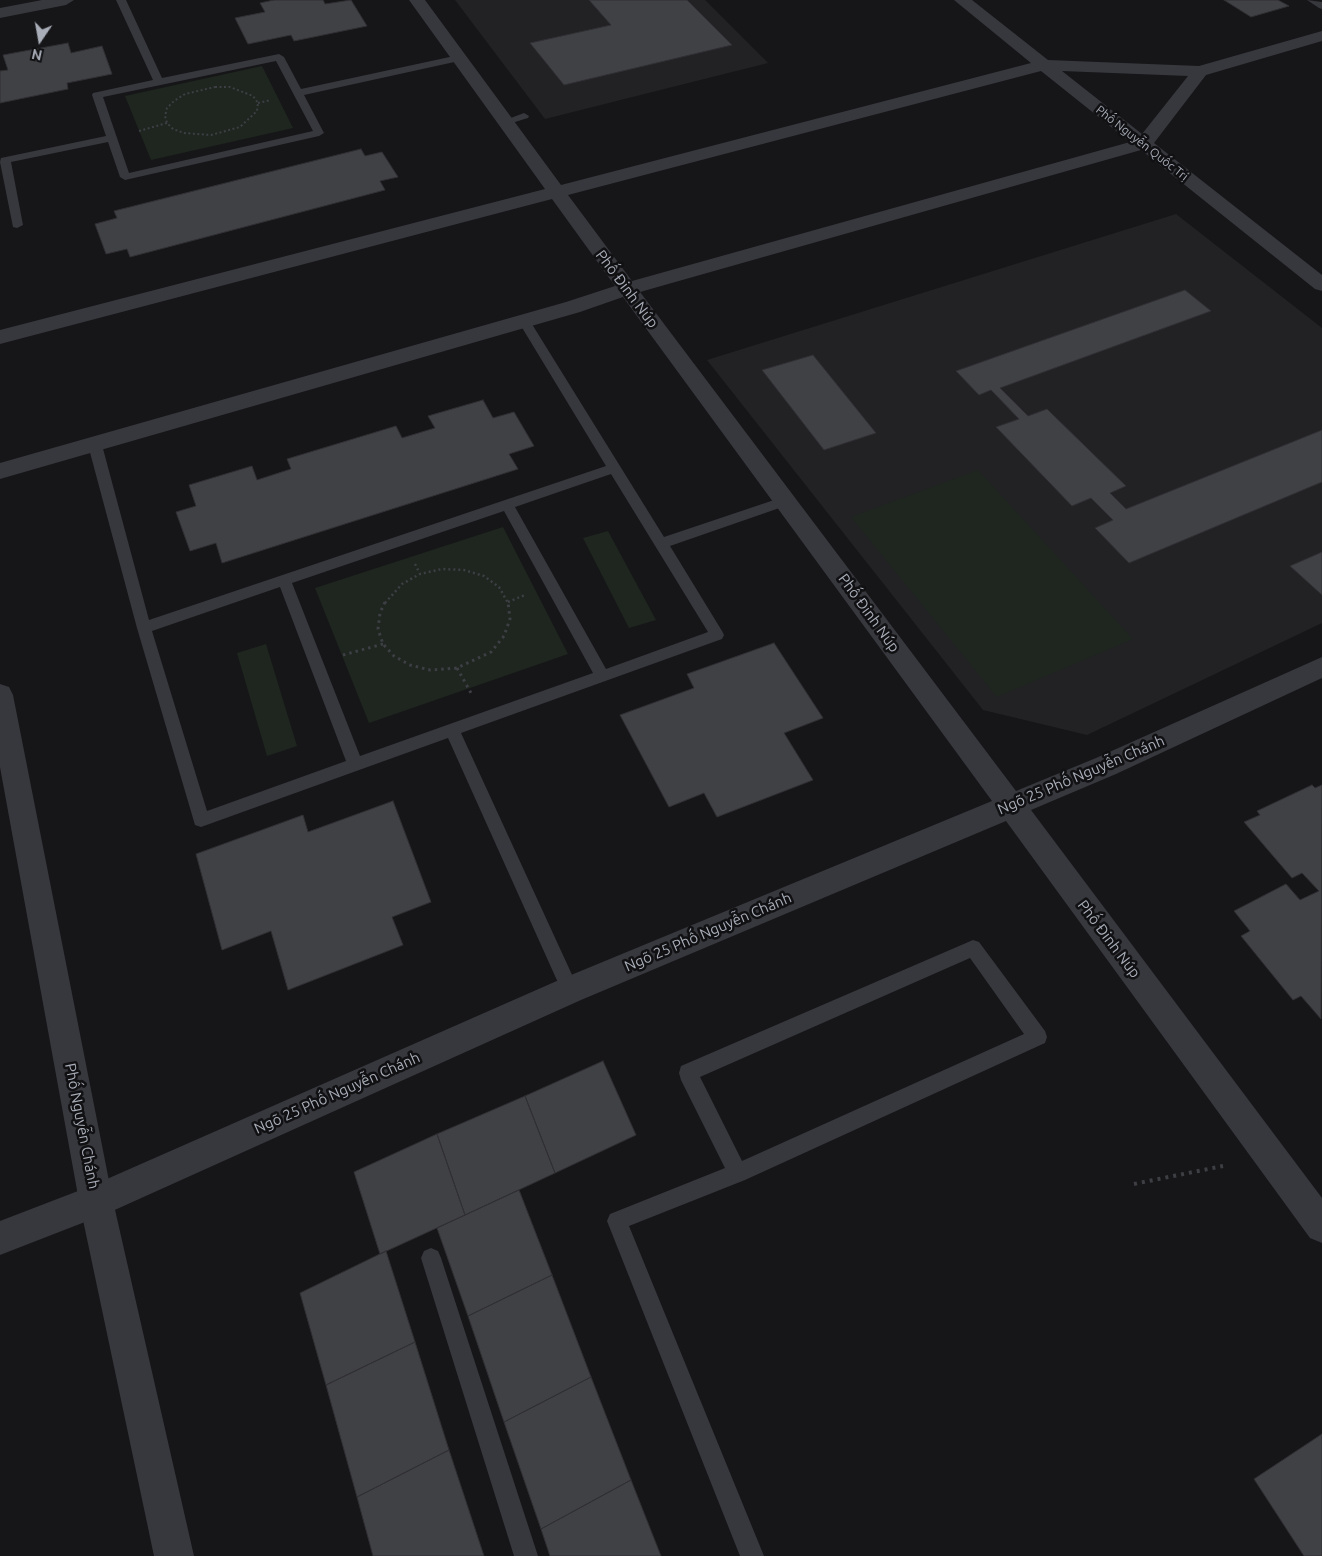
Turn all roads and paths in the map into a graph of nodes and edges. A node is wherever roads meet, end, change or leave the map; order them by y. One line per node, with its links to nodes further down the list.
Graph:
1 (66, 0): 7 (street)
2 (121, 0): 12 (lane)
3 (416, 0): 9 (street, Phố Đinh Núp)
4 (962, 0): 10 (street, Phố Nguyễn Quốc Trị)
5 (1312, 0): 6 (lane)
6 (1322, 6)
7 (0, 13)
8 (1322, 36): 11 (street)
9 (459, 58): 14 (lane); 17 (street, Phố Đinh Núp)
10 (1044, 65): 11 (street); 16 (street, Phố Nguyễn Quốc Trị); 17 (street)
11 (1200, 70): 16 (street)
12 (159, 82): 14 (lane); 15 (lane)
13 (215, 87): 13 (path)
14 (298, 93): 15 (lane)
15 (112, 138): 18 (lane)
16 (1144, 144): 19 (street, Phố Nguyễn Quốc Trị); 20 (street)
17 (555, 192): 20 (street, Phố Đinh Núp); 22 (street)
18 (17, 225)
19 (1322, 285)
20 (626, 289): 21 (street); 26 (street, Phố Đinh Núp)
21 (524, 321): 23 (street); 24 (lane)
22 (0, 337)
23 (95, 445): 25 (street); 30 (lane)
24 (614, 468): 27 (lane); 28 (lane)
25 (0, 471)
26 (786, 501): 28 (lane); 38 (street, Phố Đinh Núp)
27 (507, 504): 29 (lane); 34 (lane)
28 (660, 544): 34 (lane)
29 (284, 580): 30 (lane); 32 (lane)
30 (144, 628): 37 (lane)
31 (383, 644): 31 (path); 32 (path)
32 (316, 663): 37 (lane)
33 (1322, 667): 38 (street, Ngõ 25 Phố Nguyễn Chánh)
34 (602, 676): 36 (lane)
35 (0, 695): 43 (street, Phố Nguyễn Chánh)
36 (452, 730): 37 (lane); 39 (lane)
37 (355, 764)
38 (1011, 806): 39 (street, Ngõ 25 Phố Nguyễn Chánh); 44 (street, Phố Đinh Núp)
39 (570, 990): 43 (street, Ngõ 25 Phố Nguyễn Chánh)
40 (1223, 1166): 42 (path)
41 (738, 1173): 41 (lane); 49 (lane)
42 (1134, 1184)
43 (96, 1201): 45 (street, Ngõ 25 Phố Nguyễn Chánh); 47 (street, Phố Nguyễn Chánh)
44 (1322, 1226)
45 (0, 1238)
46 (431, 1258): 48 (lane)
47 (174, 1556)
48 (526, 1556)
49 (752, 1556)

